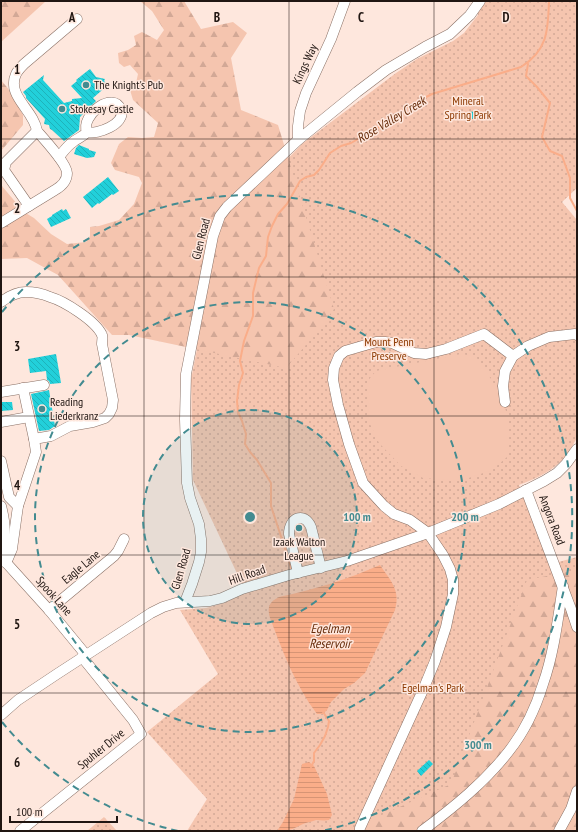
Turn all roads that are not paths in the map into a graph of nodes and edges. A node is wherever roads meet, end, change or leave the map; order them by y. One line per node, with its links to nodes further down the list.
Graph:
1 (345, 1): 6 (street, Kings Way)
2 (480, 1): 6 (street, Glen Road)
3 (77, 19): 4 (street)
4 (37, 131): 7 (street); 8 (street)
5 (87, 132): 7 (street)
6 (298, 140): 31 (street, Glen Road)
7 (59, 157): 8 (street)
8 (29, 206): 9 (street)
9 (1, 223)
10 (1, 302): 19 (street)
11 (577, 335): 12 (street)
12 (513, 356): 16 (street); 25 (street)
13 (44, 385): 14 (street)
14 (23, 388): 15 (street); 17 (street)
15 (1, 392)
16 (505, 402)
17 (29, 417): 18 (street); 19 (street)
18 (1, 422)
19 (34, 439): 24 (street)
20 (577, 449): 22 (street, Hill Road)
21 (1, 461): 24 (street)
22 (526, 490): 25 (street, Hill Road); 30 (street, Angora Road)
23 (1, 506): 27 (street)
24 (18, 506): 27 (street)
25 (428, 533): 28 (street, Hill Road); 38 (street)
26 (124, 539): 32 (street, Eagle Lane)
27 (3, 558): 32 (street, Spook Lane)
28 (321, 568): 29 (street, Hill Road); 29 (street)
29 (298, 573): 31 (street, Hill Road)
30 (563, 586): 33 (street, Angora Road); 39 (street)
31 (185, 602): 34 (street, Hill Road)
32 (49, 610): 34 (street, Spook Lane)
33 (577, 627)
34 (84, 656): 35 (street, Hill Road); 37 (street, Spuhler Drive)
35 (1, 715)
36 (577, 792): 40 (street)
37 (20, 831)
38 (360, 831)
39 (422, 831)
40 (559, 831)

